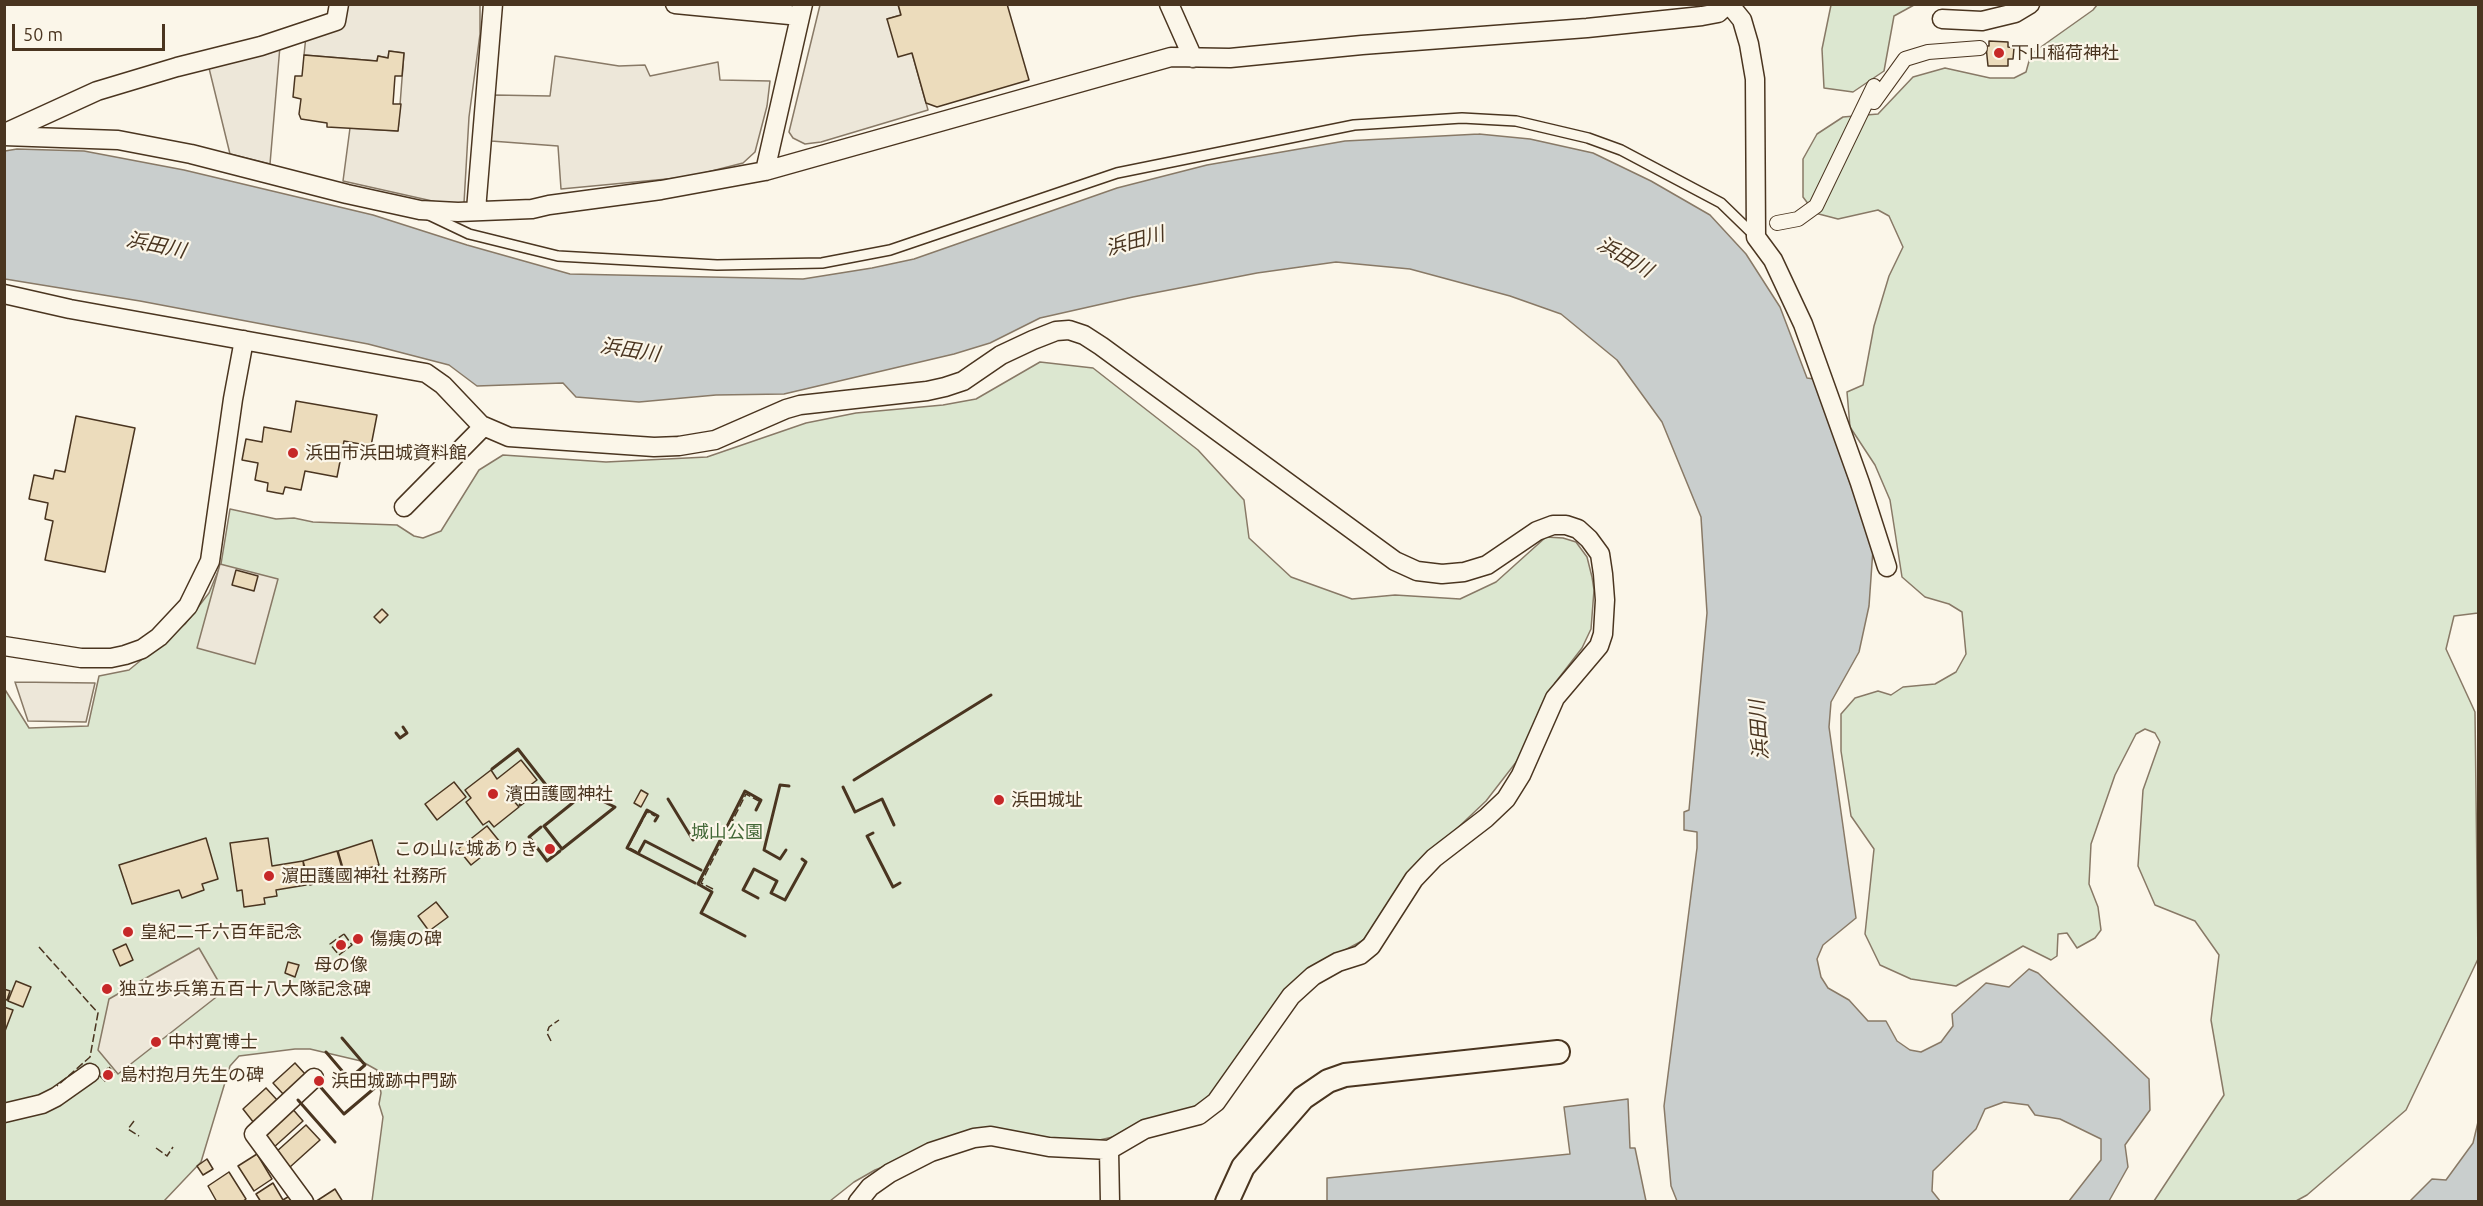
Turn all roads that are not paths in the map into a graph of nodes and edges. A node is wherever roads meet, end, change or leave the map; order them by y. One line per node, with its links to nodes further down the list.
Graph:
1 (339, 4): 13 (street)
2 (493, 4): 16 (street)
3 (675, 4): 7 (street)
4 (1169, 4): 10 (street)
5 (1729, 4): 10 (street); 18 (street)
6 (2030, 4): 8 (street)
7 (801, 10): 14 (street)
8 (1942, 19)
9 (1980, 48): 12 (street)
10 (1193, 58): 14 (street)
11 (1874, 86): 12 (street)
12 (1863, 113): 17 (street)
13 (4, 134): 15 (street)
14 (765, 171): 16 (street)
15 (420, 210): 16 (street); 18 (lane)
16 (476, 210)
17 (1777, 223)
18 (1756, 237): 23 (street)
19 (4, 294): 20 (street)
20 (244, 340): 21 (street); 24 (street)
21 (481, 425): 22 (street); 29 (street)
22 (404, 507)
23 (1887, 567)
24 (4, 646)
25 (1558, 1052): 33 (street)
26 (90, 1073): 28 (street)
27 (314, 1078): 30 (street)
28 (4, 1113)
29 (1109, 1150): 31 (street); 32 (street)
30 (304, 1202)
31 (858, 1202)
32 (1110, 1202)
33 (1227, 1202)

